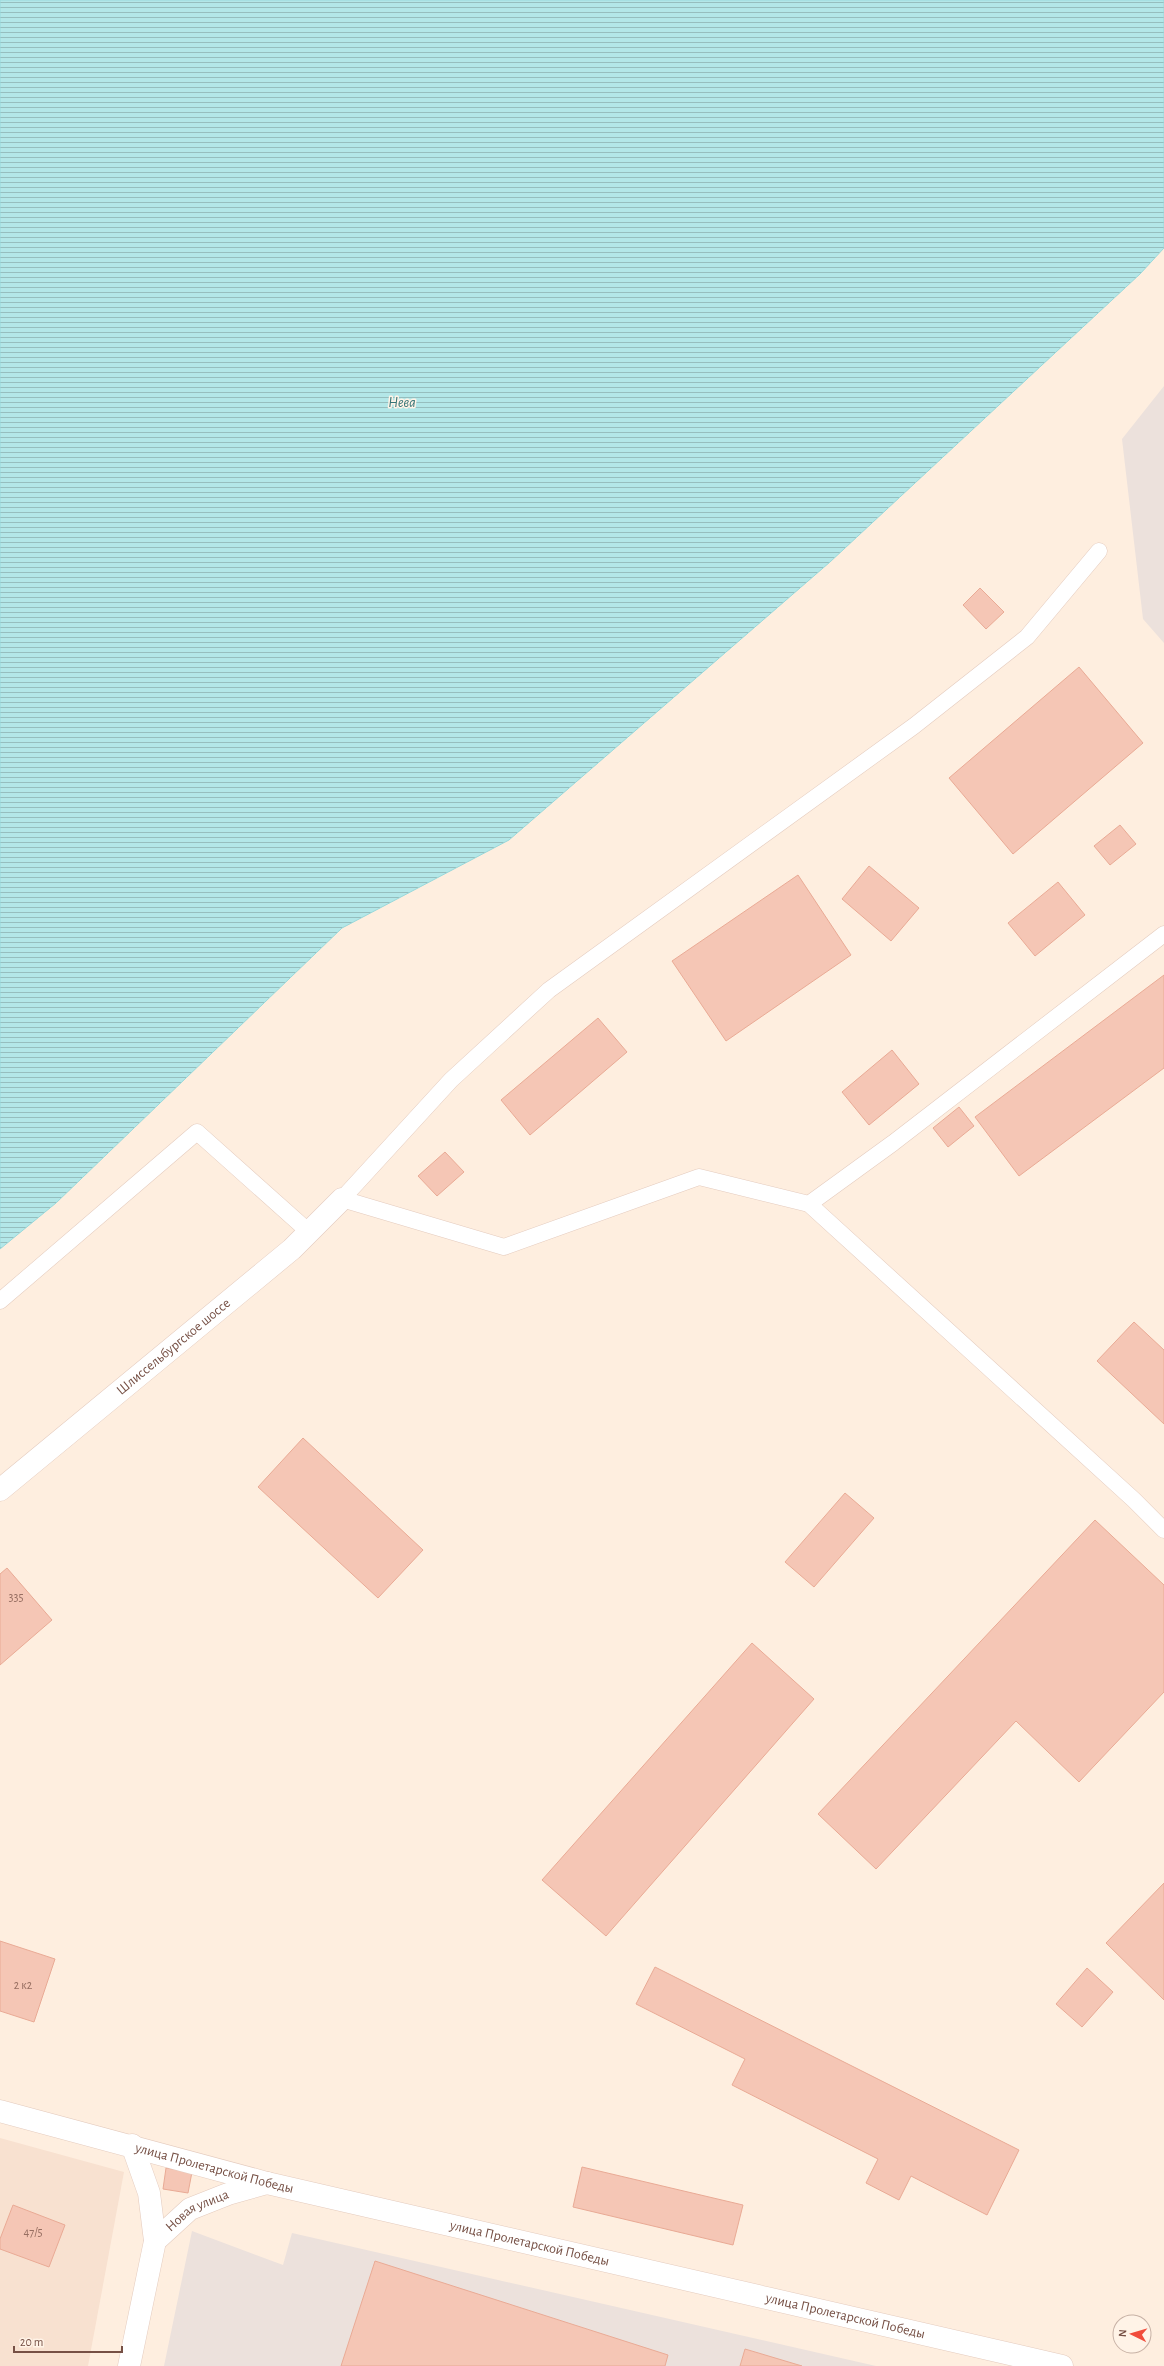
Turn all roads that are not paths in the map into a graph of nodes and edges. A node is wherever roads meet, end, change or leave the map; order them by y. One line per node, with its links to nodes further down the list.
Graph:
1 (1099, 551): 3 (lane)
2 (1164, 934): 4 (lane)
3 (342, 1199): 4 (lane); 5 (street, Шлиссельбургское шоссе)
4 (809, 1204): 8 (lane)
5 (309, 1232): 6 (lane); 7 (street, Шлиссельбургское шоссе)
6 (0, 1301)
7 (0, 1490)
8 (1164, 1530)
9 (0, 2111): 10 (street, улица Пролетарской Победы)
10 (132, 2145): 11 (street, улица Пролетарской Победы); 12 (street, Новая улица)
11 (267, 2183): 12 (street, Новая улица); 14 (street, улица Пролетарской Победы)
12 (155, 2241): 13 (street, Новая улица)
13 (129, 2366)
14 (1062, 2366)

